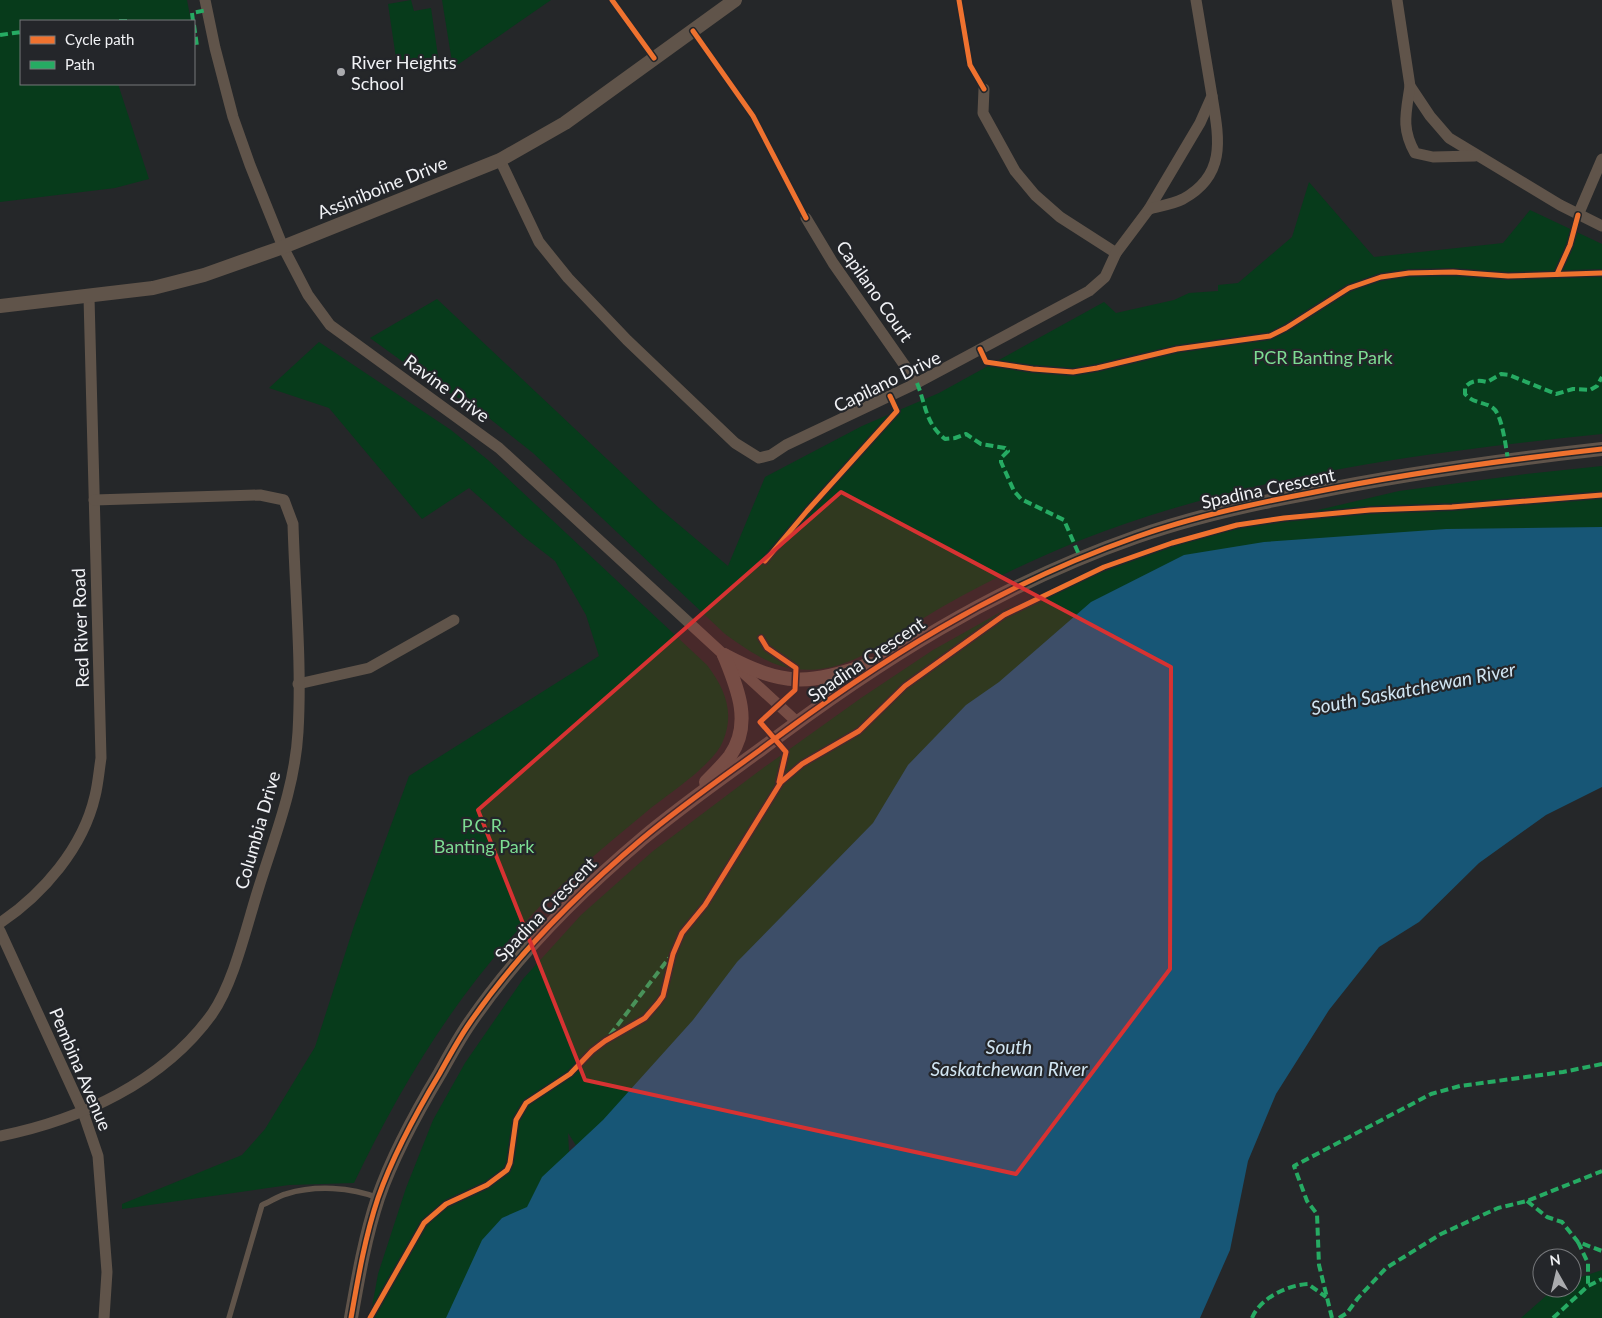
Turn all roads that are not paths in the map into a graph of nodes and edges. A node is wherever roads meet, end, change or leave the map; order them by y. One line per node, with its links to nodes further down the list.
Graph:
1 (206, 0): 15 (street, Ravine Drive)
2 (735, 0): 10 (street, Assiniboine Drive)
3 (1196, 0): 7 (street)
4 (1397, 0): 5 (street)
5 (1410, 86): 8 (street); 8 (street)
6 (984, 89): 16 (street)
7 (1212, 96): 11 (street, Capilano Drive); 11 (street)
8 (1476, 156): 12 (street)
9 (1602, 159): 12 (street)
10 (500, 160): 15 (street, Assiniboine Drive); 19 (street, Capilano Drive)
11 (1149, 209): 16 (street, Capilano Drive)
12 (1578, 215): 14 (street)
13 (806, 218): 19 (street, Capilano Court)
14 (1602, 226)
15 (283, 247): 17 (street, Assiniboine Drive); 23 (street, Ravine Drive)
16 (1116, 253): 19 (street, Capilano Drive)
17 (89, 297): 18 (street, Assiniboine Drive); 21 (street, Red River Road)
18 (0, 306)
19 (917, 383)
20 (1602, 449): 24 (street, Spadina Crescent)
21 (94, 500): 25 (street, Columbia Drive); 28 (street, Red River Road)
22 (454, 620): 25 (street)
23 (724, 655): 24 (street); 26 (street, Ravine Drive); 27 (street)
24 (886, 659): 26 (street, Spadina Crescent)
25 (298, 684): 30 (street, Columbia Drive)
26 (797, 722): 27 (street, Spadina Crescent)
27 (689, 803): 32 (street, Spadina Crescent)
28 (0, 923)
29 (0, 931): 30 (street, Pembina Avenue)
30 (83, 1112): 31 (street, Columbia Drive); 33 (street, Pembina Avenue)
31 (0, 1136)
32 (378, 1198): 34 (lane); 35 (street, Spadina Crescent)
33 (104, 1318)
34 (229, 1318)
35 (351, 1318)

